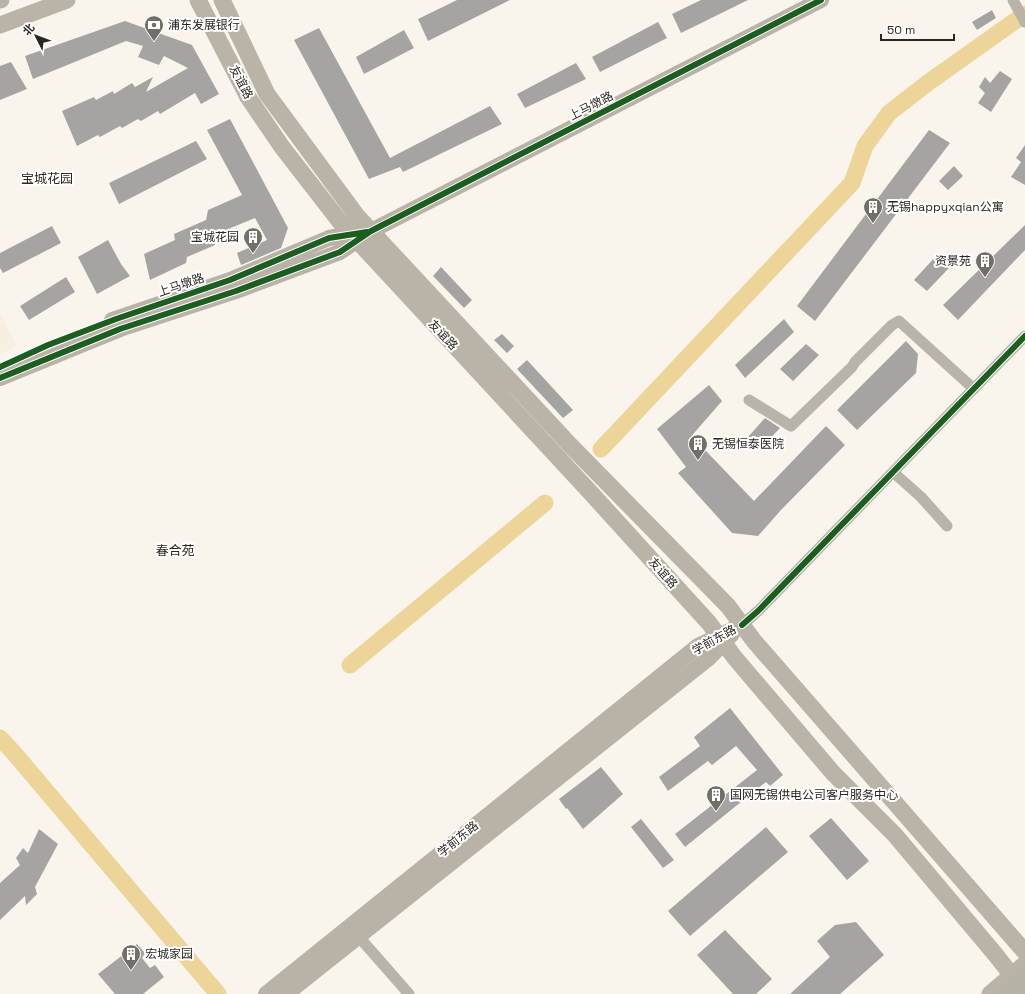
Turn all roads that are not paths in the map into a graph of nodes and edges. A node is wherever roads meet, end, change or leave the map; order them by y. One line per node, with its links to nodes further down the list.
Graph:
1 (67, 0): 7 (main road)
2 (198, 0): 9 (main road, 友谊路)
3 (222, 0): 8 (main road, 友谊路)
4 (811, 2): 8 (street, 上马墩路)
5 (1014, 2): 6 (street)
6 (1025, 22)
7 (0, 25)
8 (371, 231): 9 (street, 上马墩路); 17 (main road, 友谊路)
9 (354, 238): 11 (street, 上马墩路); 12 (street, 上马墩路); 18 (main road, 友谊路)
10 (1024, 339): 13 (street)
11 (0, 367)
12 (0, 378)
13 (974, 389): 14 (street); 15 (street)
14 (749, 400)
15 (893, 472): 16 (street); 17 (street)
16 (947, 526)
17 (742, 625): 18 (street, 学前东路); 20 (main road, 友谊路)
18 (721, 639): 19 (street, 学前东路); 22 (main road, 友谊路); 24 (street, 学前东路)
19 (359, 937): 25 (street, 学前东路); 26 (street)
20 (1025, 952)
21 (1025, 964): 22 (main road)
22 (1018, 976): 23 (main road, 友谊路); 27 (main road); 28 (highway, bridge)
23 (1025, 991): 29 (highway)
24 (266, 994)
25 (286, 994)
26 (409, 994)
27 (990, 994)
28 (1007, 994)
29 (1022, 994)

